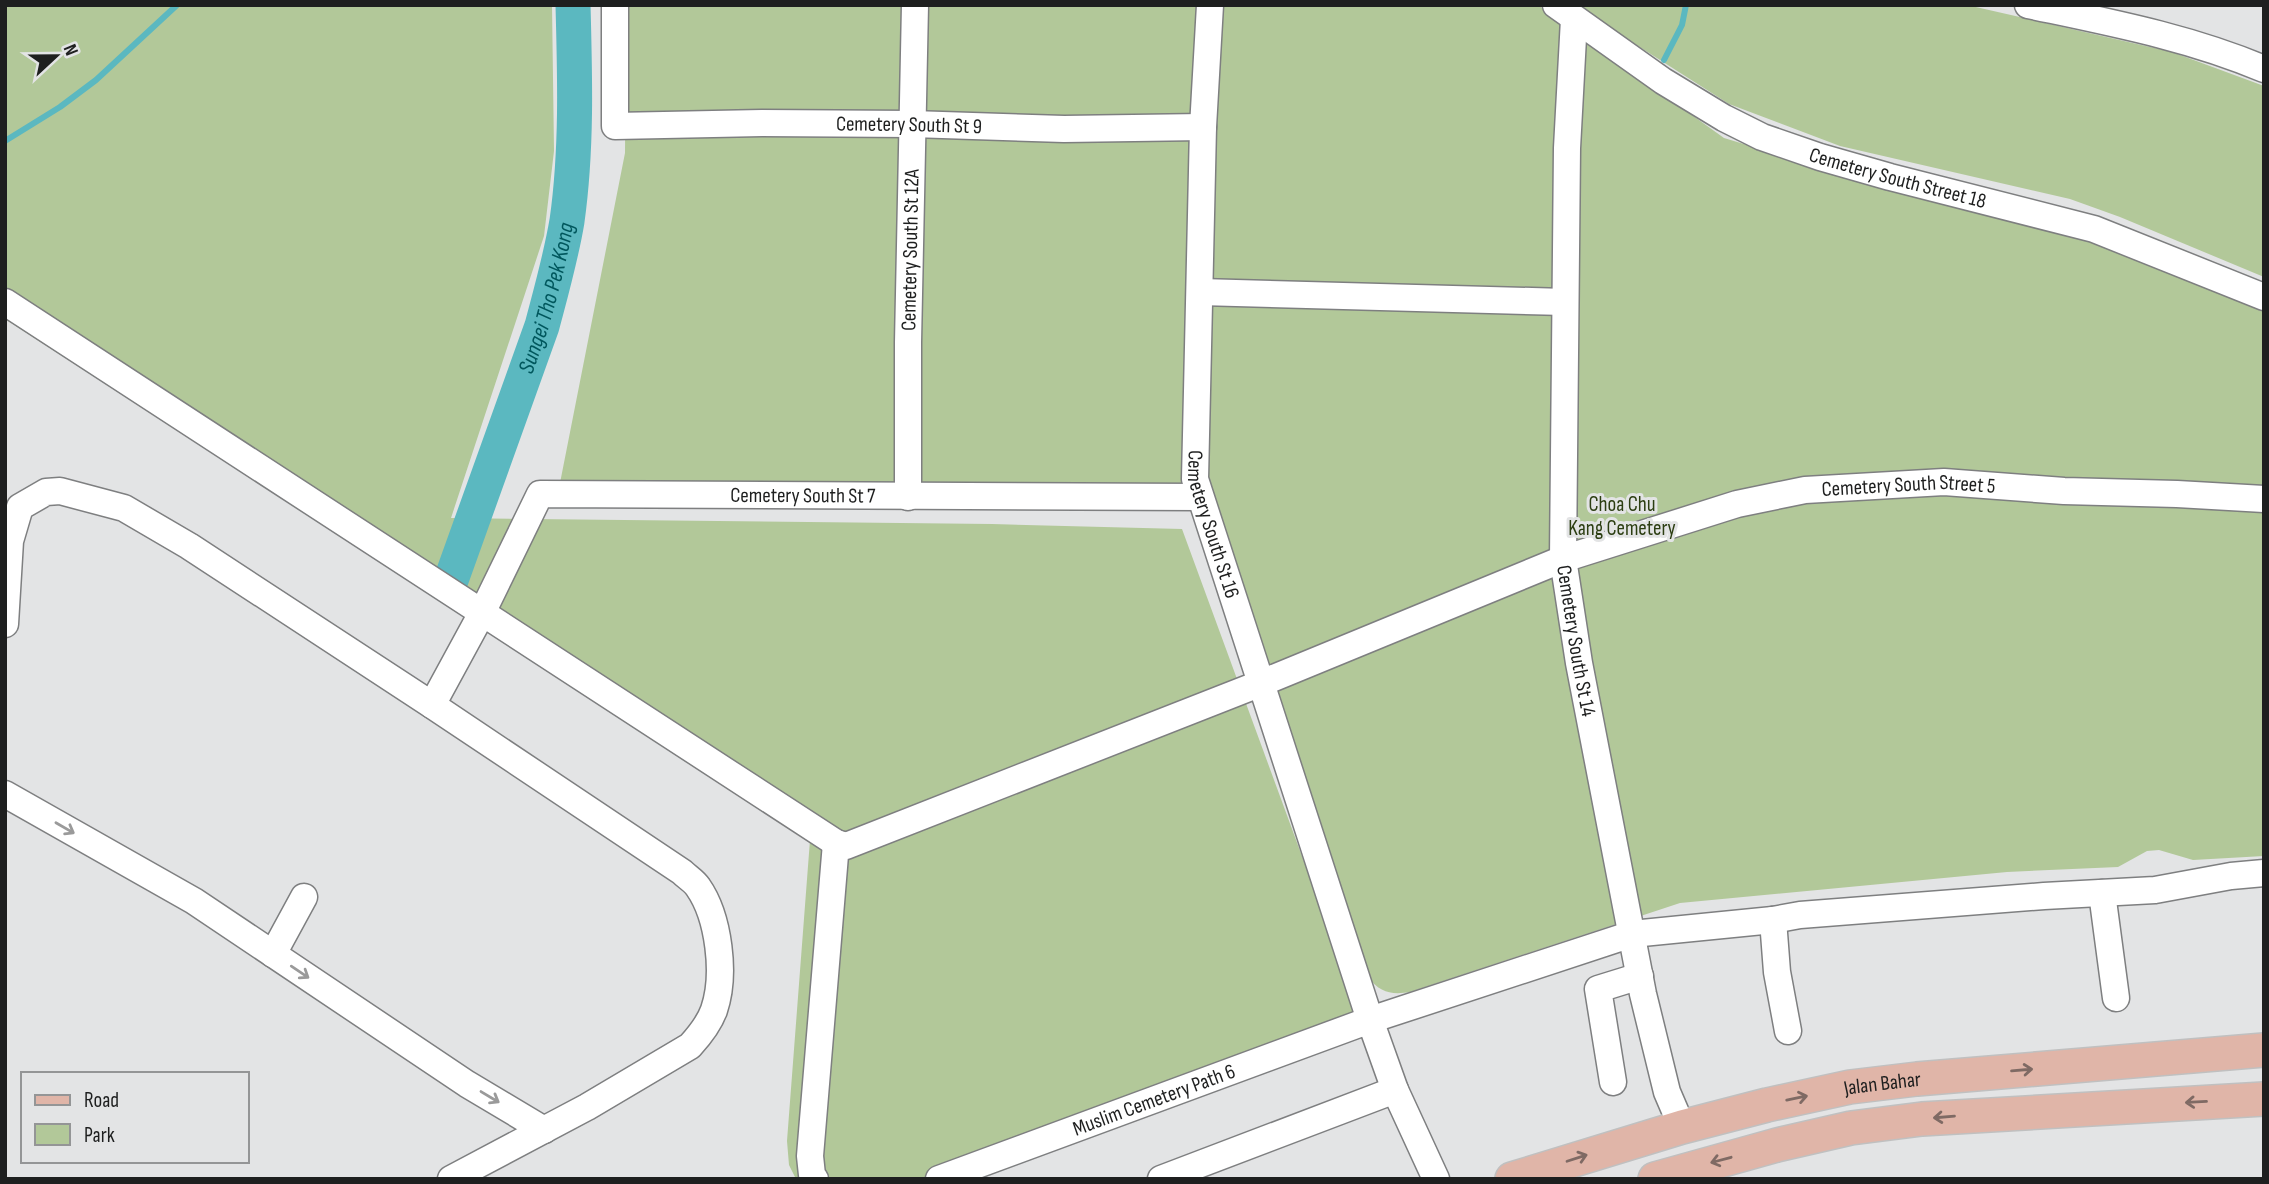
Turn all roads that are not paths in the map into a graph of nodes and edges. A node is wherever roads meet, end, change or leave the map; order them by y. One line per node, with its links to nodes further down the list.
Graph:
1 (615, 5): 8 (street, Cemetery South St 9)
2 (915, 5): 8 (street, Cemetery South St 12A)
3 (1210, 5): 9 (street, Cemetery South St 16)
4 (2028, 5): 6 (street)
5 (1565, 12): 11 (street, Cemetery South Street 18); 13 (street, Cemetery South St 14)
6 (2132, 16): 7 (street)
7 (2264, 69)
8 (912, 124): 9 (street, Cemetery South St 9); 14 (street, Cemetery South St 12A)
9 (1203, 127): 10 (street, Cemetery South St 16)
10 (1200, 292): 13 (street); 15 (street, Cemetery South St 16)
11 (2264, 297)
12 (5, 302): 18 (street)
13 (1564, 302): 17 (street, Cemetery South St 14)
14 (908, 496): 15 (street, Cemetery South St 7); 18 (street, Cemetery South St 7)
15 (1200, 497): 20 (street, Cemetery South St 16)
16 (2264, 499): 17 (street, Cemetery South Street 5)
17 (1563, 559): 20 (street, Cemetery South Street 5); 28 (street, Cemetery South St 14)
18 (482, 613): 21 (street); 23 (street)
19 (5, 624): 21 (street)
20 (1259, 684): 23 (street, Cemetery South Street 5); 32 (street, Cemetery South St 16)
21 (432, 705): 39 (street)
22 (5, 794): 29 (street, one-way to 29)
23 (836, 844): 41 (street)
24 (2264, 873): 25 (street, Muslim Cemetery Path 6)
25 (2102, 893): 27 (street, Muslim Cemetery Path 6); 31 (street)
26 (304, 897): 29 (street)
27 (1773, 920): 28 (street, Muslim Cemetery Path 6); 33 (street)
28 (1632, 934): 30 (street, Cemetery South St 14); 32 (street, Muslim Cemetery Path 6)
29 (273, 954): 39 (street, one-way to 39)
30 (1640, 976): 35 (street); 38 (street, Cemetery South St 14)
31 (2116, 998)
32 (1370, 1020): 36 (street, Cemetery South St 16); 42 (street, Muslim Cemetery Path 6)
33 (1788, 1031)
34 (2264, 1050): 38 (main road, Jalan Bahar, one-way to 34)
35 (1613, 1082)
36 (1395, 1090): 43 (street); 44 (street, Cemetery South St 16)
37 (2264, 1098): 46 (main road, Jalan Bahar, one-way to 46)
38 (1682, 1127): 45 (main road, Jalan Bahar, one-way to 38)
39 (544, 1130): 40 (street)
40 (451, 1179)
41 (815, 1179)
42 (939, 1179)
43 (1161, 1179)
44 (1436, 1179)
45 (1513, 1179)
46 (1655, 1179)

